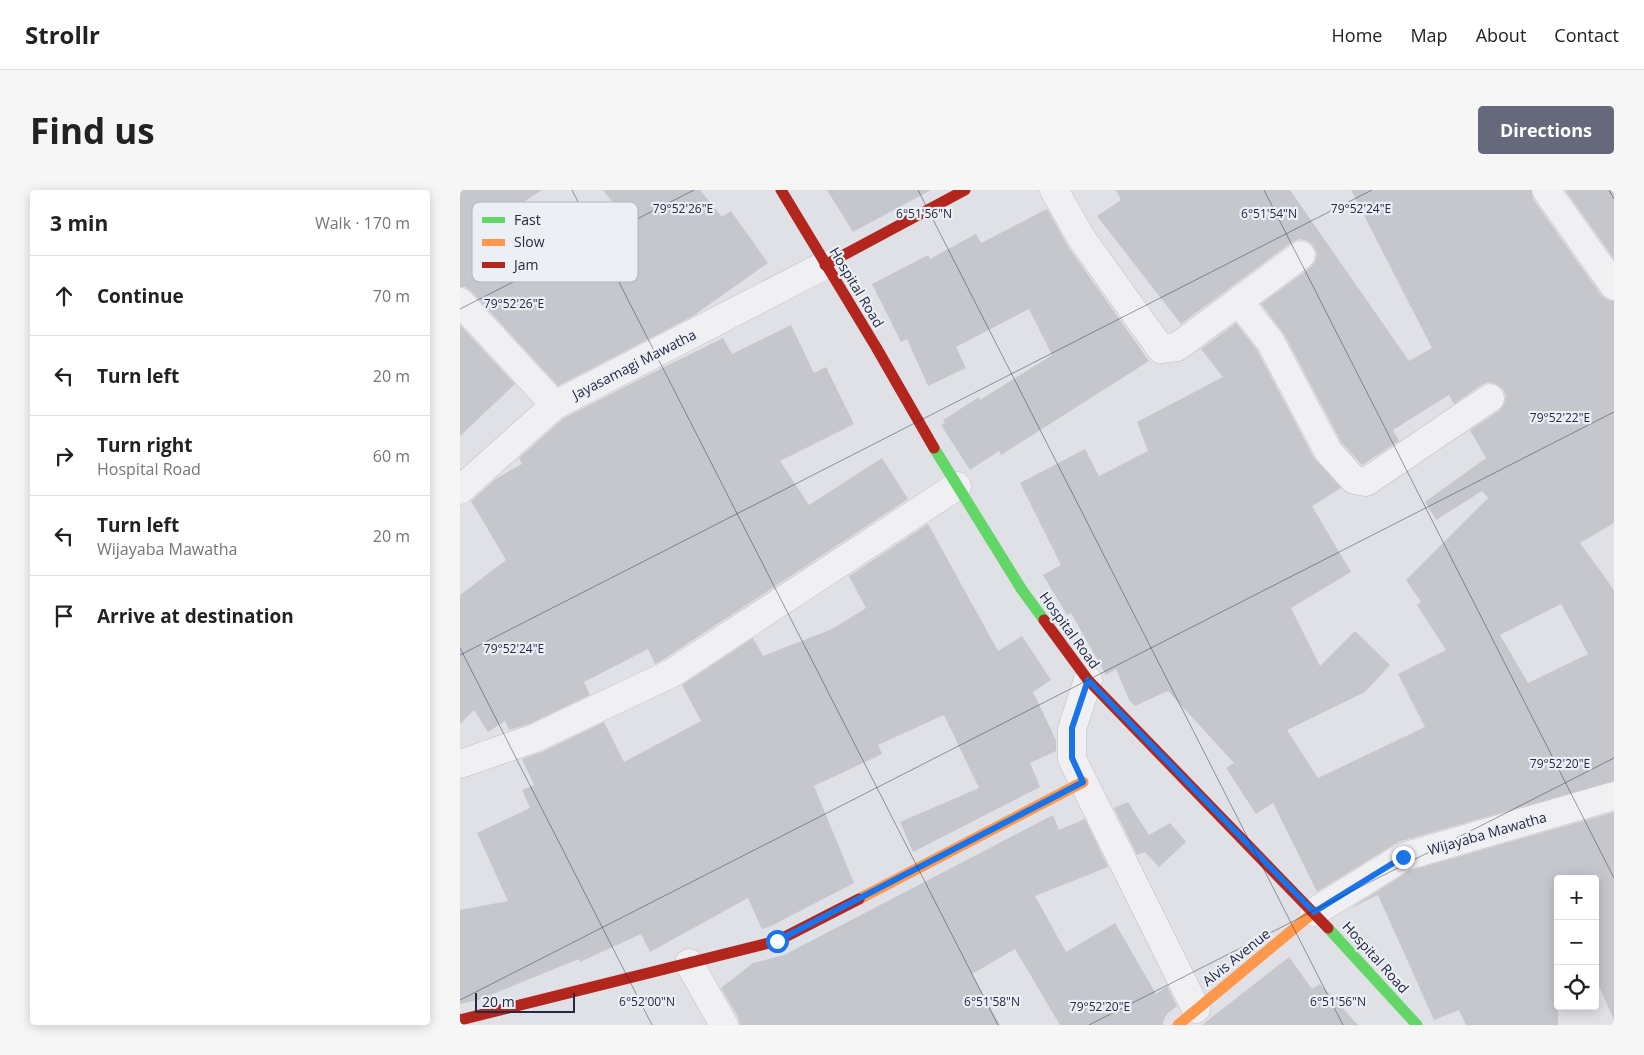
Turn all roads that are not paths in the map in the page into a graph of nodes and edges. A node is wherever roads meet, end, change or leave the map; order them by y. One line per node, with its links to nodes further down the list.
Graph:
1 (781, 190): 6 (main road, Hospital Road)
2 (965, 190): 6 (main road)
3 (1054, 190): 9 (street)
4 (1546, 190): 7 (street)
5 (1301, 255): 9 (street)
6 (825, 265): 11 (street, Jayasamagi Mawatha); 12 (main road, Hospital Road)
7 (1614, 286)
8 (460, 302): 11 (street)
9 (1239, 302): 10 (street)
10 (1490, 398)
11 (555, 405): 13 (street, Jayasamagi Mawatha)
12 (956, 486): 14 (main road, Hospital Road); 15 (street)
13 (460, 490)
14 (1088, 680): 16 (street); 18 (main road, Hospital Road)
15 (460, 764)
16 (1083, 782): 19 (main road); 20 (street)
17 (1614, 796): 18 (street, Wijayaba Mawatha)
18 (1314, 912): 20 (main road, Alvis Avenue); 23 (main road, Hospital Road)
19 (689, 963): 21 (main road); 22 (street)
20 (1187, 1017)
21 (460, 1020)
22 (724, 1025)
23 (1417, 1025)

